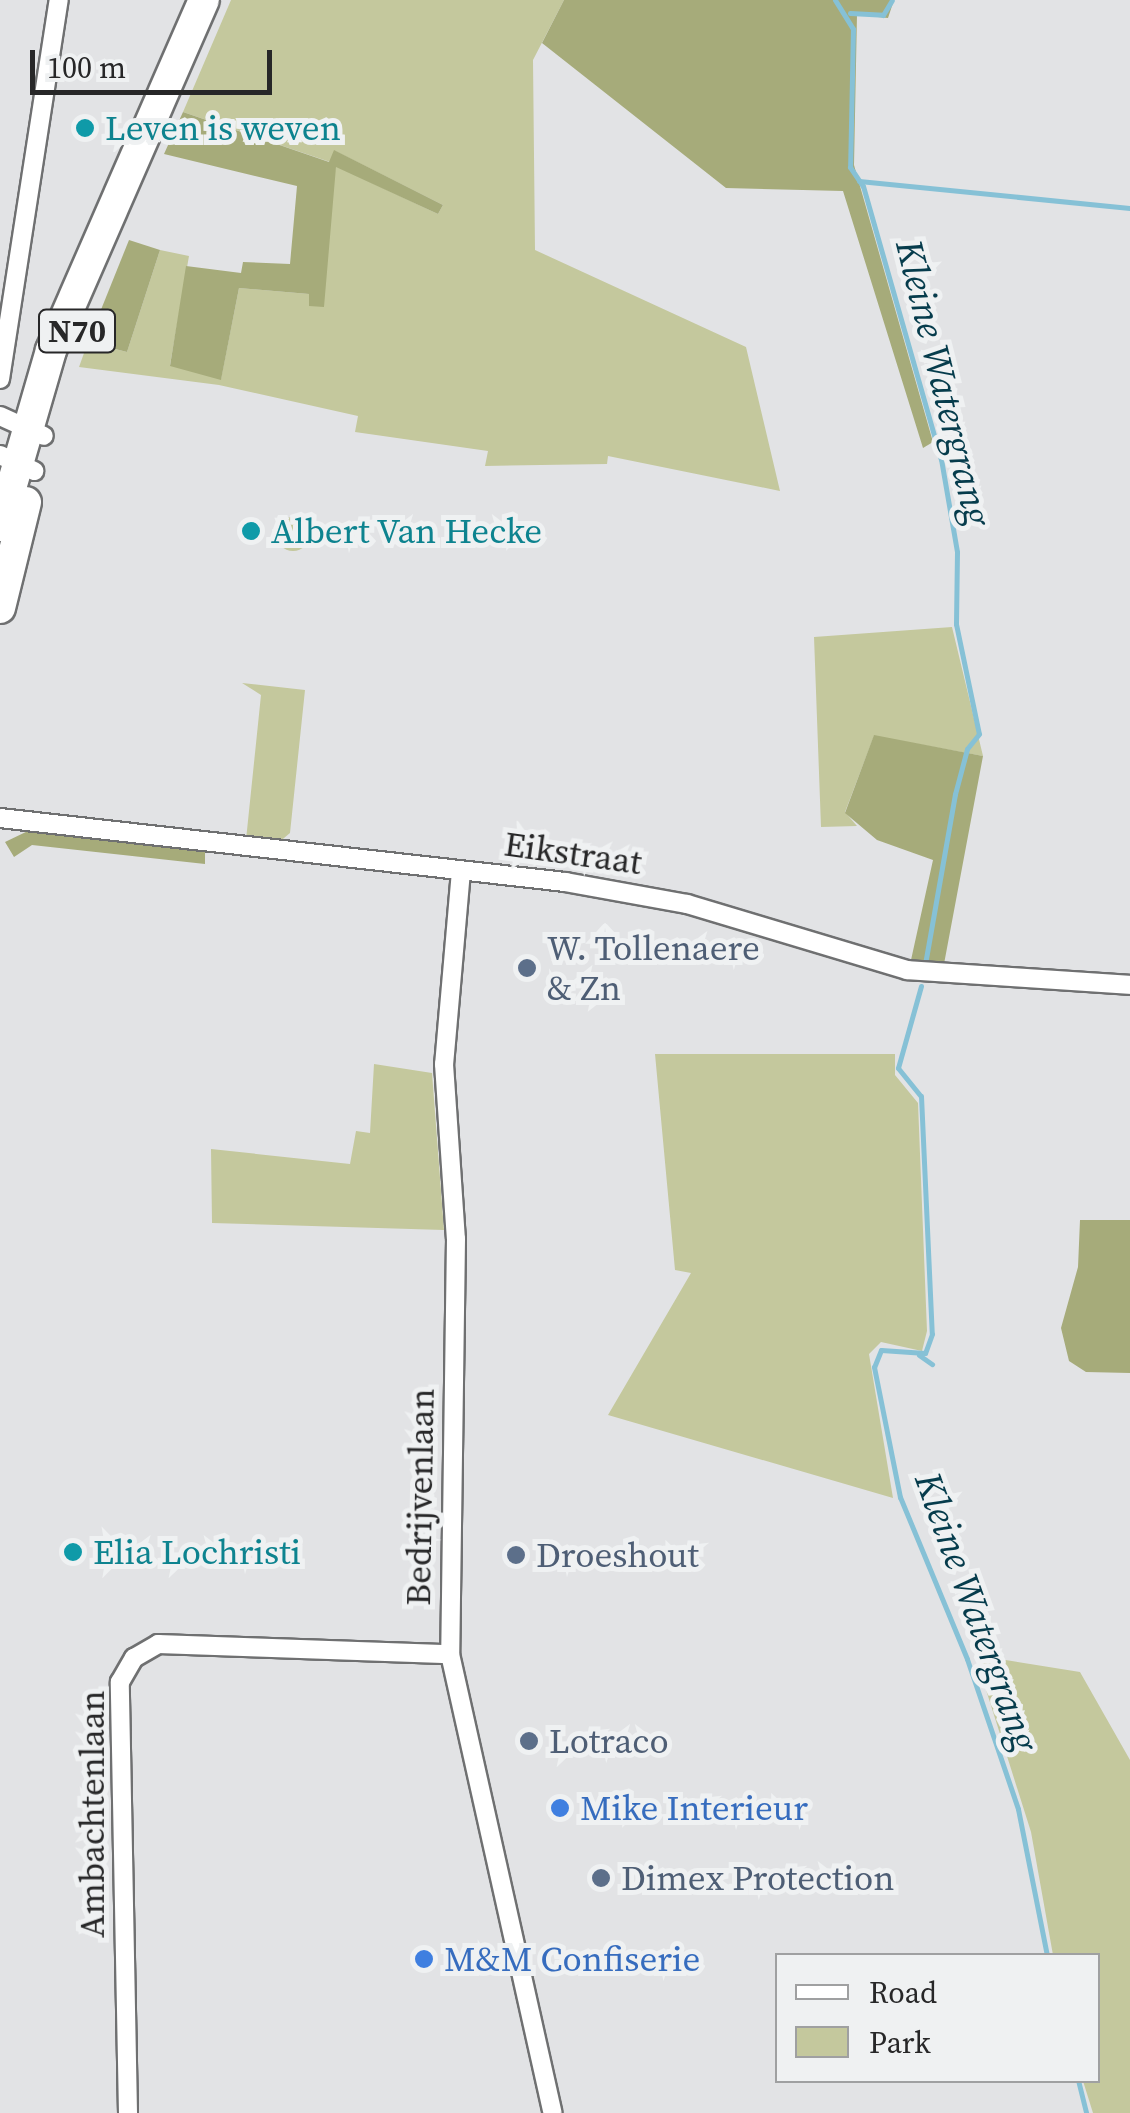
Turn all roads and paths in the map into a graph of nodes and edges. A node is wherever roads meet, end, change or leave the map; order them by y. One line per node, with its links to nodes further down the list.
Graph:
1 (59, 0): 3 (street)
2 (204, 0): 4 (main road, N70)
3 (0, 379)
4 (24, 427): 5 (main road, N70)
5 (17, 463): 6 (main road, N70); 7 (main road, N70)
6 (0, 526)
7 (0, 608)
8 (0, 818): 9 (street, Eikstraat)
9 (461, 871): 10 (street, Eikstraat); 11 (street, Bedrijvenlaan)
10 (1130, 985)
11 (450, 1654): 12 (street, Ambachtenlaan); 13 (street, Bedrijvenlaan)
12 (128, 2113)
13 (553, 2113)

